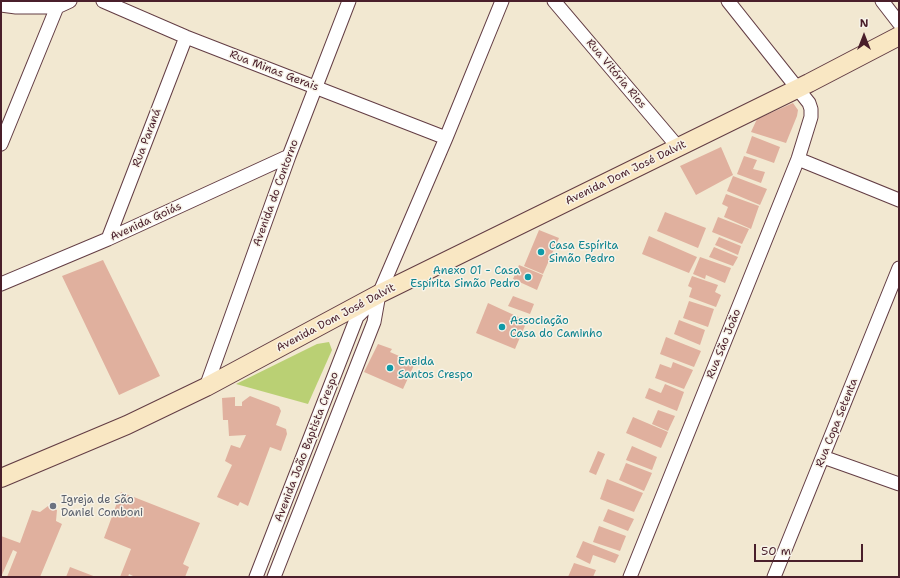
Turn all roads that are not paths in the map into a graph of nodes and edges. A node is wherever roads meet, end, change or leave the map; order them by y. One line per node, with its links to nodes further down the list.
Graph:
1 (70, 1): 9 (street)
2 (103, 1): 12 (street, Rua Minas Gerais)
3 (349, 1): 13 (street, Avenida do Contorno)
4 (502, 1): 15 (street)
5 (554, 1): 17 (street, Rua Vitória Rios)
6 (728, 1): 14 (street)
7 (882, 1): 10 (street)
8 (1, 6): 9 (street)
9 (58, 7): 16 (street)
10 (899, 23)
11 (899, 36): 14 (street, Avenida Dom José Dalvit)
12 (186, 37): 13 (street, Rua Minas Gerais); 21 (street, Rua Paraná)
13 (316, 87): 15 (street, Rua Minas Gerais); 18 (street, Avenida do Contorno)
14 (797, 88): 17 (street, Avenida Dom José Dalvit); 19 (street, Rua São João)
15 (446, 138): 24 (street)
16 (1, 144)
17 (678, 147): 24 (street, Avenida Dom José Dalvit)
18 (289, 156): 21 (street, Avenida Goiás); 25 (street, Avenida do Contorno)
19 (798, 160): 20 (street); 31 (street, Rua São João)
20 (899, 200)
21 (108, 239): 23 (street, Avenida Goiás)
22 (899, 268): 26 (street, Rua Copa Setenta)
23 (1, 284)
24 (379, 294): 25 (street, Avenida Dom José Dalvit); 29 (street, Avenida João Baptista Crespo); 30 (street, Avenida João Baptista Crespo)
25 (206, 387): 27 (street, Avenida Dom José Dalvit)
26 (823, 457): 28 (street); 32 (street, Rua Copa Setenta)
27 (1, 478)
28 (899, 484)
29 (256, 577)
30 (274, 577)
31 (630, 577)
32 (774, 577)

